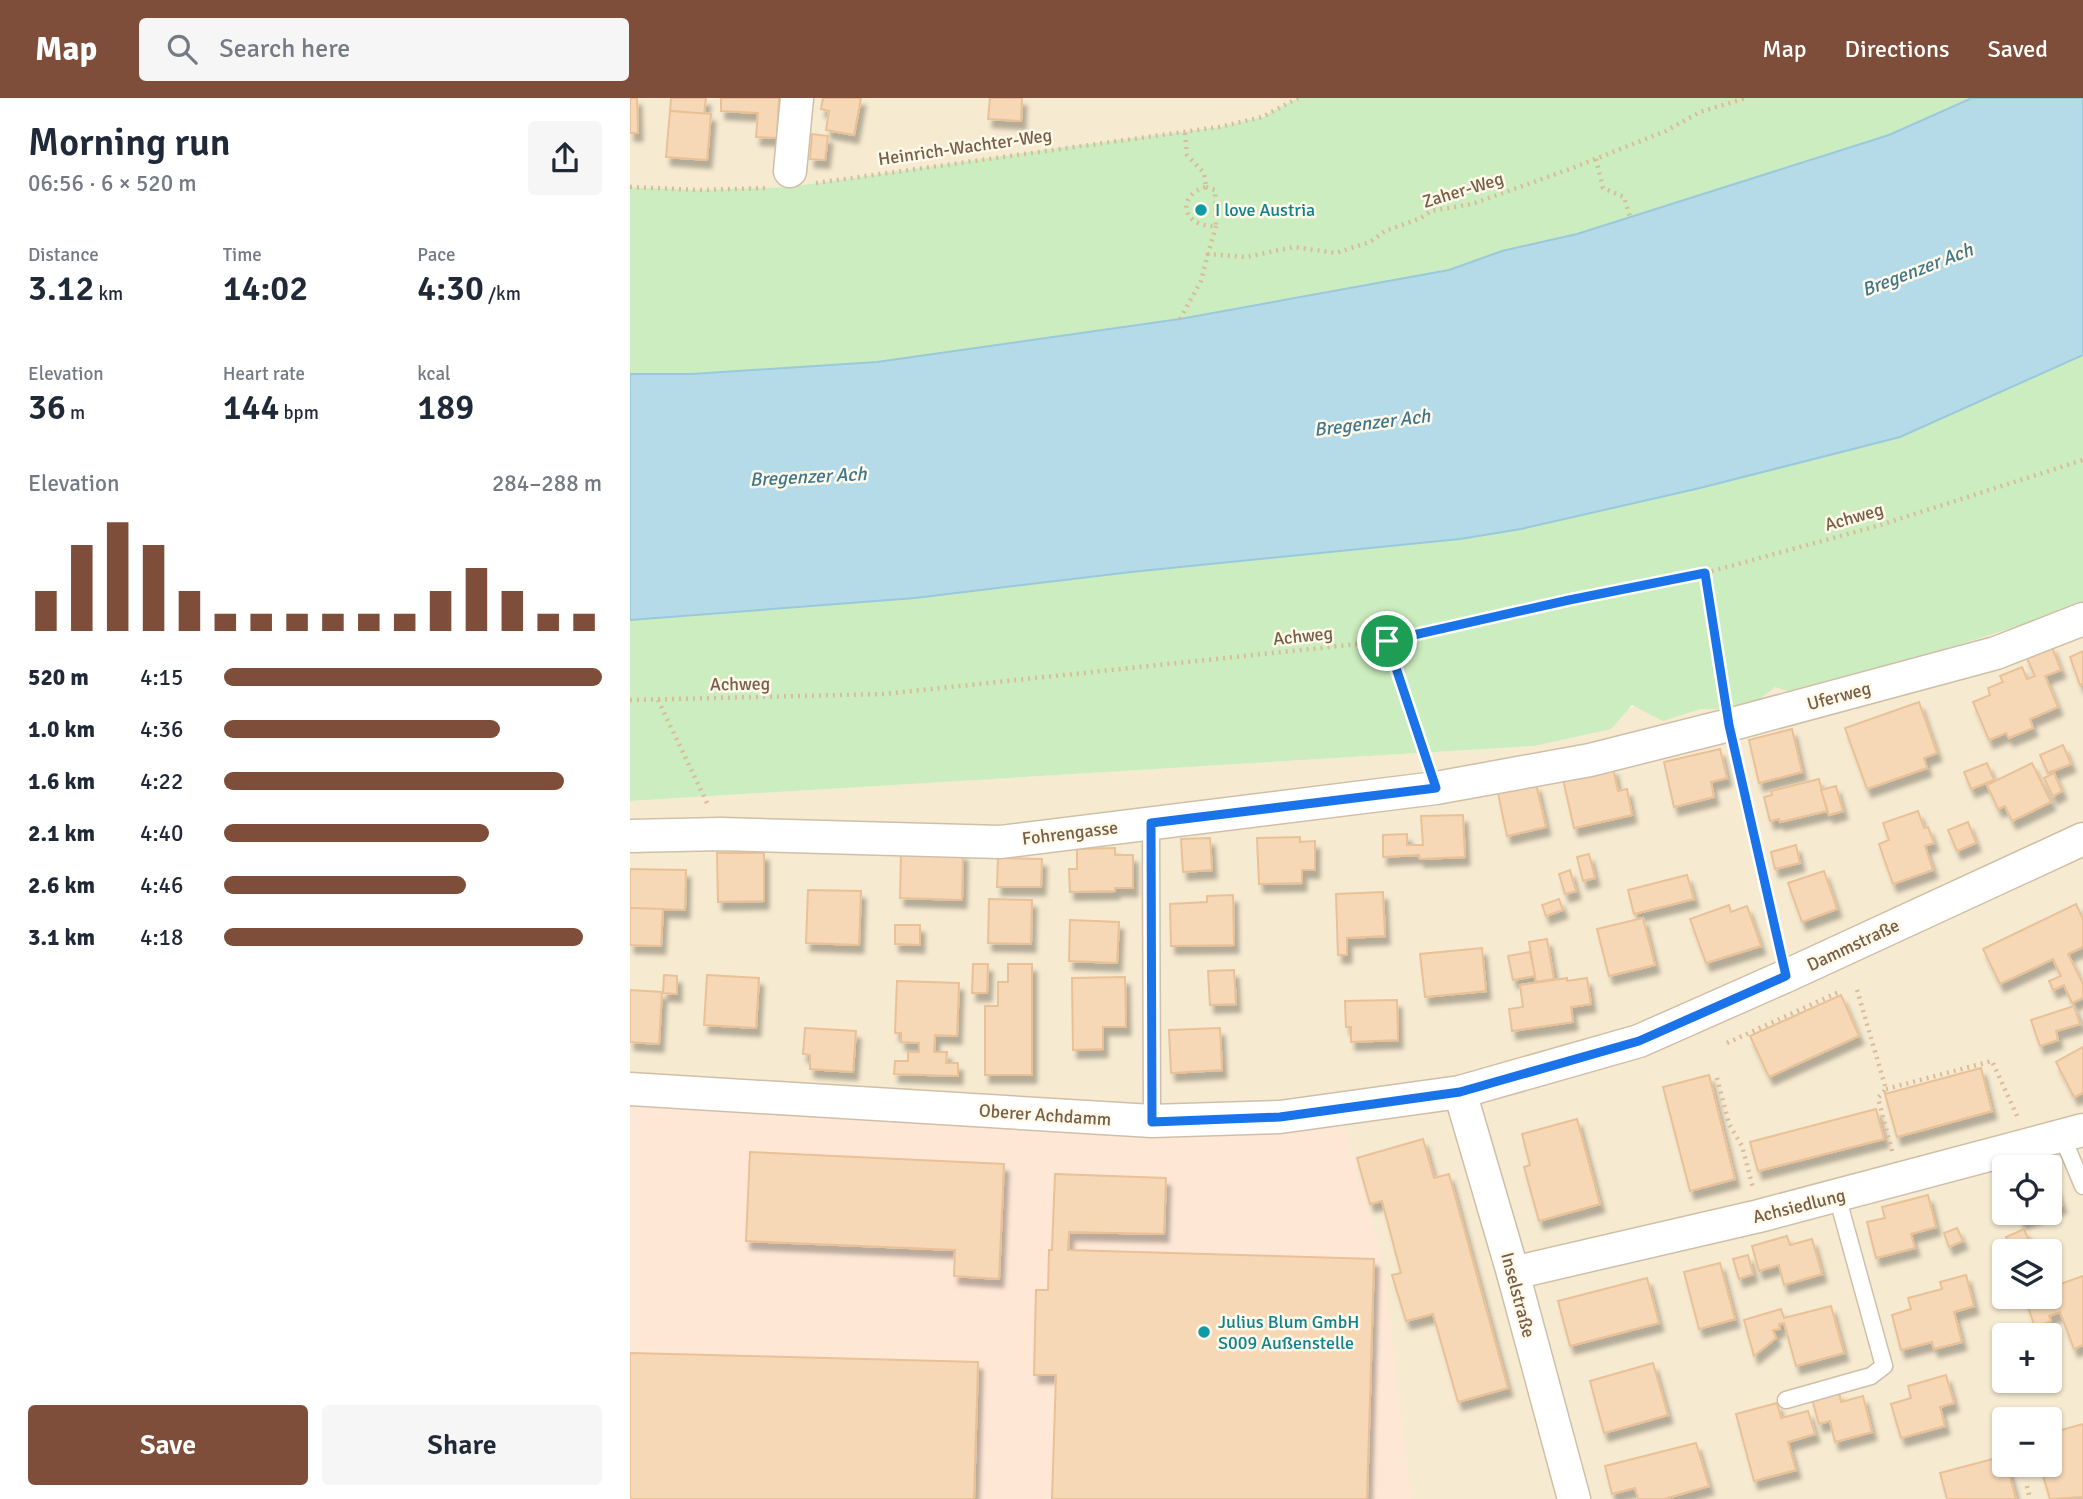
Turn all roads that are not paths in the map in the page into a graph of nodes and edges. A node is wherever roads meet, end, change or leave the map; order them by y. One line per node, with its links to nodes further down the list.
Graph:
1 (797, 98): 2 (street)
2 (789, 181)
3 (2083, 619): 4 (street, Uferweg)
4 (1590, 760): 5 (street, Fohrengasse)
5 (1151, 823): 6 (street, Fohrengasse); 10 (lane)
6 (630, 836)
7 (2083, 839): 9 (street, Dammstraße)
8 (630, 1089): 10 (street, Oberer Achdamm)
9 (1460, 1092): 10 (street, Oberer Achdamm); 14 (street, Inselstraße)
10 (1152, 1122)
11 (2072, 1133): 12 (lane); 13 (street, Achsiedlung)
12 (2083, 1186)
13 (1837, 1196): 14 (street, Achsiedlung); 15 (lane)
14 (1513, 1273): 16 (street, Inselstraße)
15 (1786, 1400)
16 (1574, 1499)

